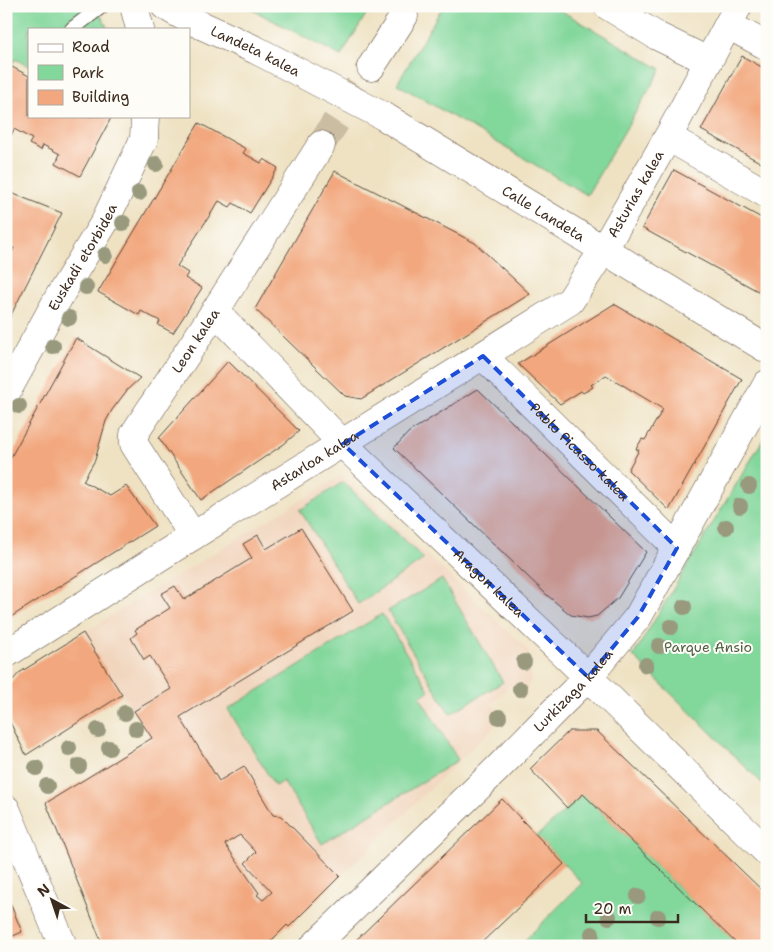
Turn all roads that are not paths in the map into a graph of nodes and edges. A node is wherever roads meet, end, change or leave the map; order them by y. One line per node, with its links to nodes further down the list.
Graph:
1 (102, 6): 7 (lane)
2 (134, 6): 8 (street)
3 (165, 6): 12 (street, Landeta kalea)
4 (608, 6): 10 (street)
5 (404, 16): 11 (street)
6 (733, 16): 9 (street, Asturias kalea); 10 (street, Asturias kalea)
7 (73, 28)
8 (140, 28)
9 (767, 46)
10 (708, 61): 14 (street, Asturias kalea)
11 (371, 67)
12 (318, 82): 17 (street, Calle Landeta)
13 (145, 118): 22 (street, Euskadi etorbidea)
14 (668, 138): 16 (street, Asturias kalea); 17 (street, Asturias kalea)
15 (321, 145): 18 (street, Leon kalea)
16 (767, 194)
17 (604, 250): 19 (street, Calle Landeta); 20 (street, Astarloa kalea)
18 (216, 311): 23 (street, Aragon kalea); 24 (street, Leon kalea)
19 (767, 348)
20 (483, 356): 23 (street, Astarloa kalea); 25 (street, Pablo Picasso kalea)
21 (767, 384): 25 (street, Lurkizaga kalea)
22 (7, 390)
23 (343, 444): 24 (street, Astarloa kalea); 27 (street, Aragon kalea)
24 (193, 536): 26 (street, Astarloa kalea)
25 (677, 548): 27 (street, Lurkizaga kalea)
26 (6, 654)
27 (588, 677): 29 (street, Aragon kalea); 31 (street, Lurkizaga kalea)
28 (6, 809): 30 (street)
29 (767, 852)
30 (63, 946)
31 (314, 946)

